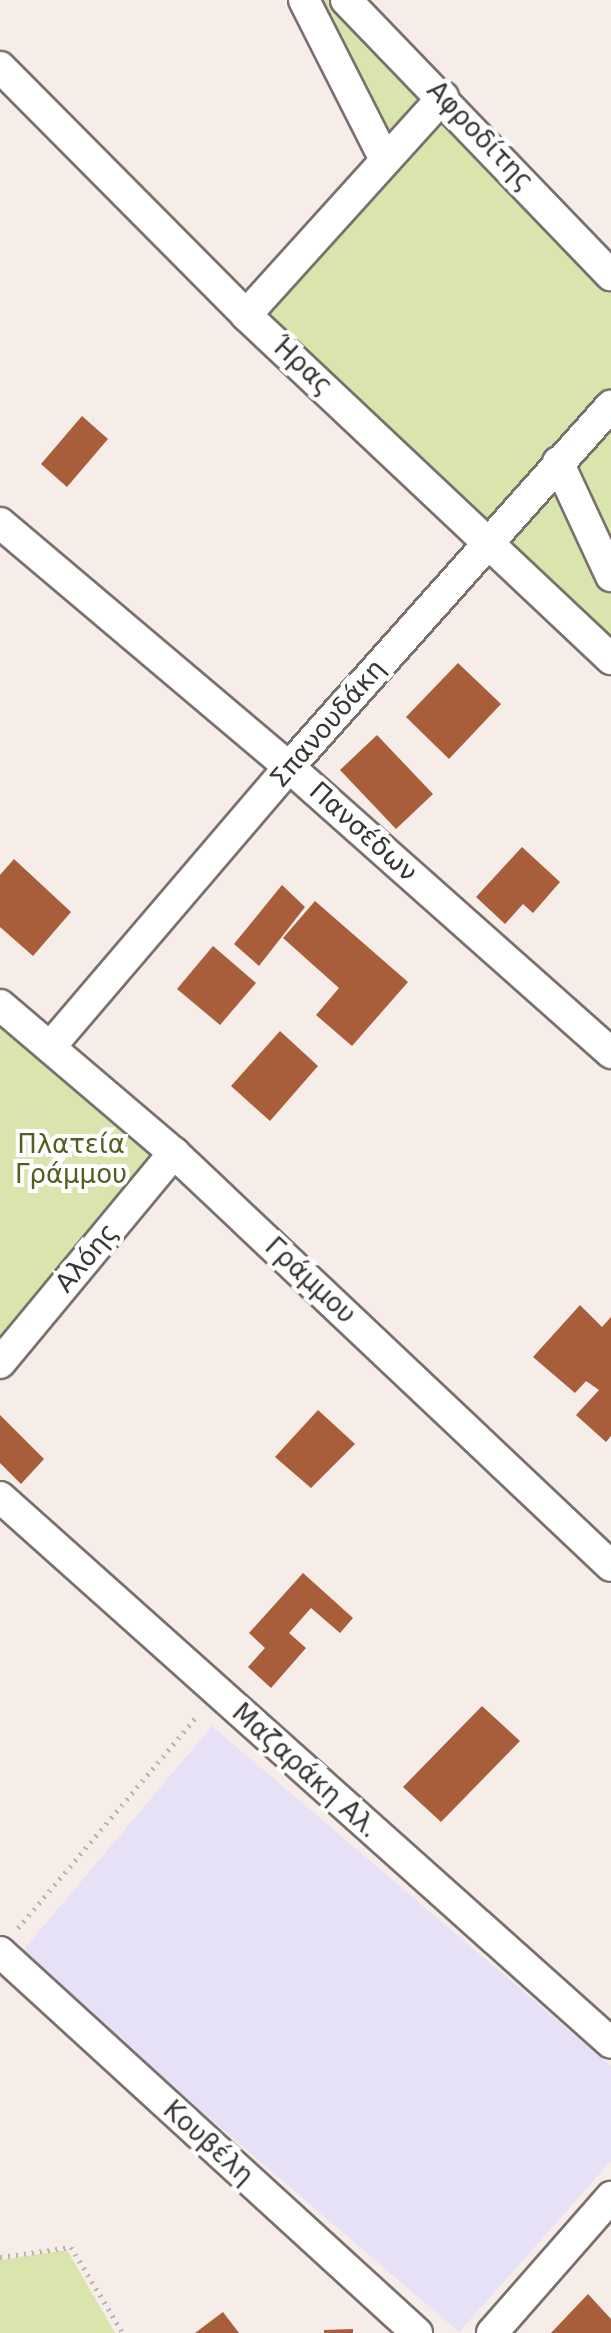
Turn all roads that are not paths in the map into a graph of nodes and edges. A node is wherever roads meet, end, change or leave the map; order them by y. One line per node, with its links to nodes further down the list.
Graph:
1 (304, 0): 5 (street)
2 (346, 0): 4 (street, Αφροδίτης)
3 (0, 67): 7 (street, Ήρας)
4 (443, 97): 5 (street); 6 (street, Αφροδίτης)
5 (385, 160): 7 (street)
6 (611, 275)
7 (246, 315): 11 (street, Ήρας)
8 (611, 405): 9 (street, Σπανουδάκη)
9 (558, 462): 11 (street, Σπανουδάκη); 12 (street)
10 (0, 523): 14 (street, Πανσέδων)
11 (490, 540): 13 (street, Ήρας); 14 (street, Σπανουδάκη)
12 (611, 576)
13 (611, 659)
14 (289, 767): 16 (street, Σπανουδάκη); 17 (street, Πανσέδων)
15 (0, 1005): 16 (street, Γράμμου)
16 (50, 1047): 18 (street, Γράμμου)
17 (611, 1053)
18 (174, 1153): 19 (street, Αλόης); 21 (street, Γράμμου)
19 (0, 1363)
20 (0, 1497): 23 (street, Μαζαράκη Αλ.)
21 (611, 1566)
22 (5, 1945): 25 (street, Κουβέλη)
23 (611, 2043)
24 (611, 2197): 26 (street)
25 (417, 2333)
26 (492, 2333)

